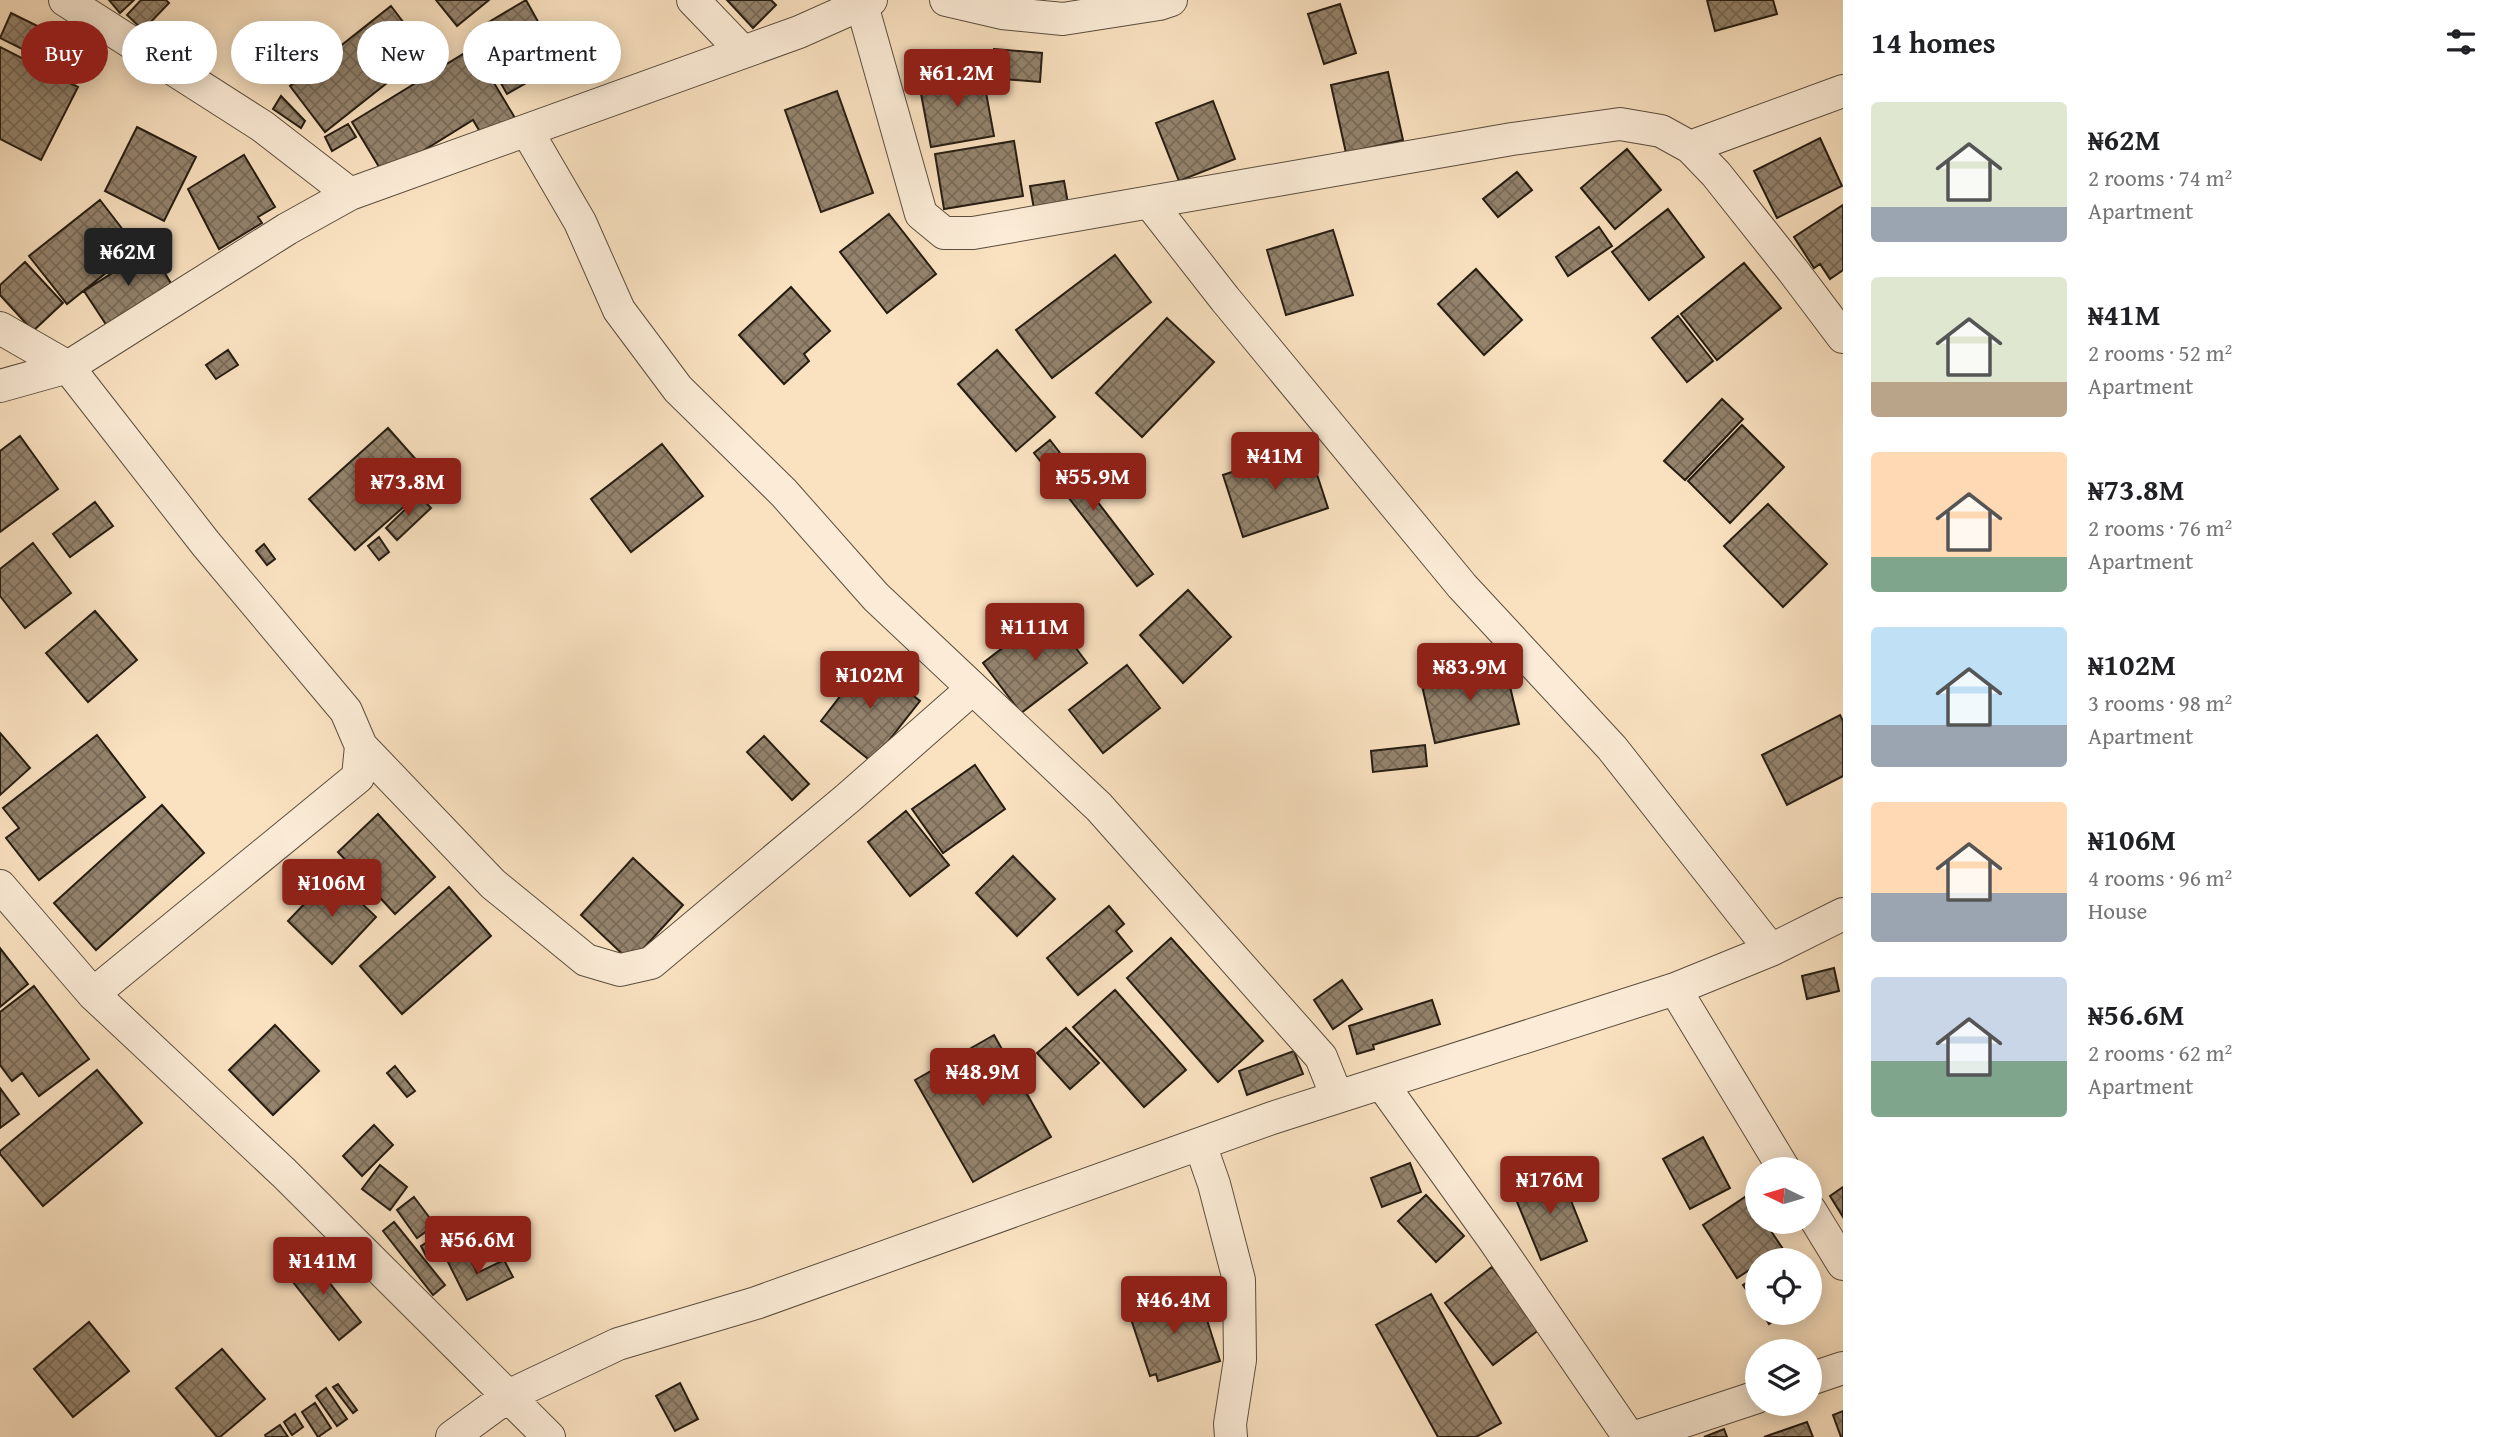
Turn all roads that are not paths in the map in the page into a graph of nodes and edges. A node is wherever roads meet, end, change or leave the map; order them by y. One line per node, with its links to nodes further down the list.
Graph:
1 (65, 0): 10 (street)
2 (693, 0): 6 (street)
3 (946, 0): 4 (street)
4 (1171, 0)
5 (867, 3): 6 (street); 11 (street)
6 (743, 52): 8 (street)
7 (1843, 91): 9 (street)
8 (527, 131): 10 (street); 16 (street)
9 (1690, 147): 11 (street); 13 (street)
10 (350, 194): 14 (street)
11 (1150, 203): 20 (street)
12 (0, 328): 14 (street)
13 (1843, 337)
14 (68, 367): 15 (street); 17 (street)
15 (0, 386)
16 (972, 689): 17 (street); 24 (street)
17 (361, 746): 22 (street)
18 (0, 886): 22 (street)
19 (1843, 915): 20 (street)
20 (1771, 950): 21 (street)
21 (1675, 989): 23 (street); 26 (street)
22 (93, 994): 31 (street)
23 (1381, 1084): 24 (street); 36 (street)
24 (1337, 1097): 25 (street)
25 (1200, 1144): 31 (street); 35 (street)
26 (1777, 1157)
27 (1822, 1230): 28 (street)
28 (1843, 1264)
29 (1843, 1368): 30 (street)
30 (1822, 1375)
31 (508, 1395): 33 (street); 34 (street)
32 (1745, 1401): 37 (street)
33 (452, 1437)
34 (549, 1437)
35 (1231, 1437)
36 (1629, 1437)
37 (1636, 1437)

